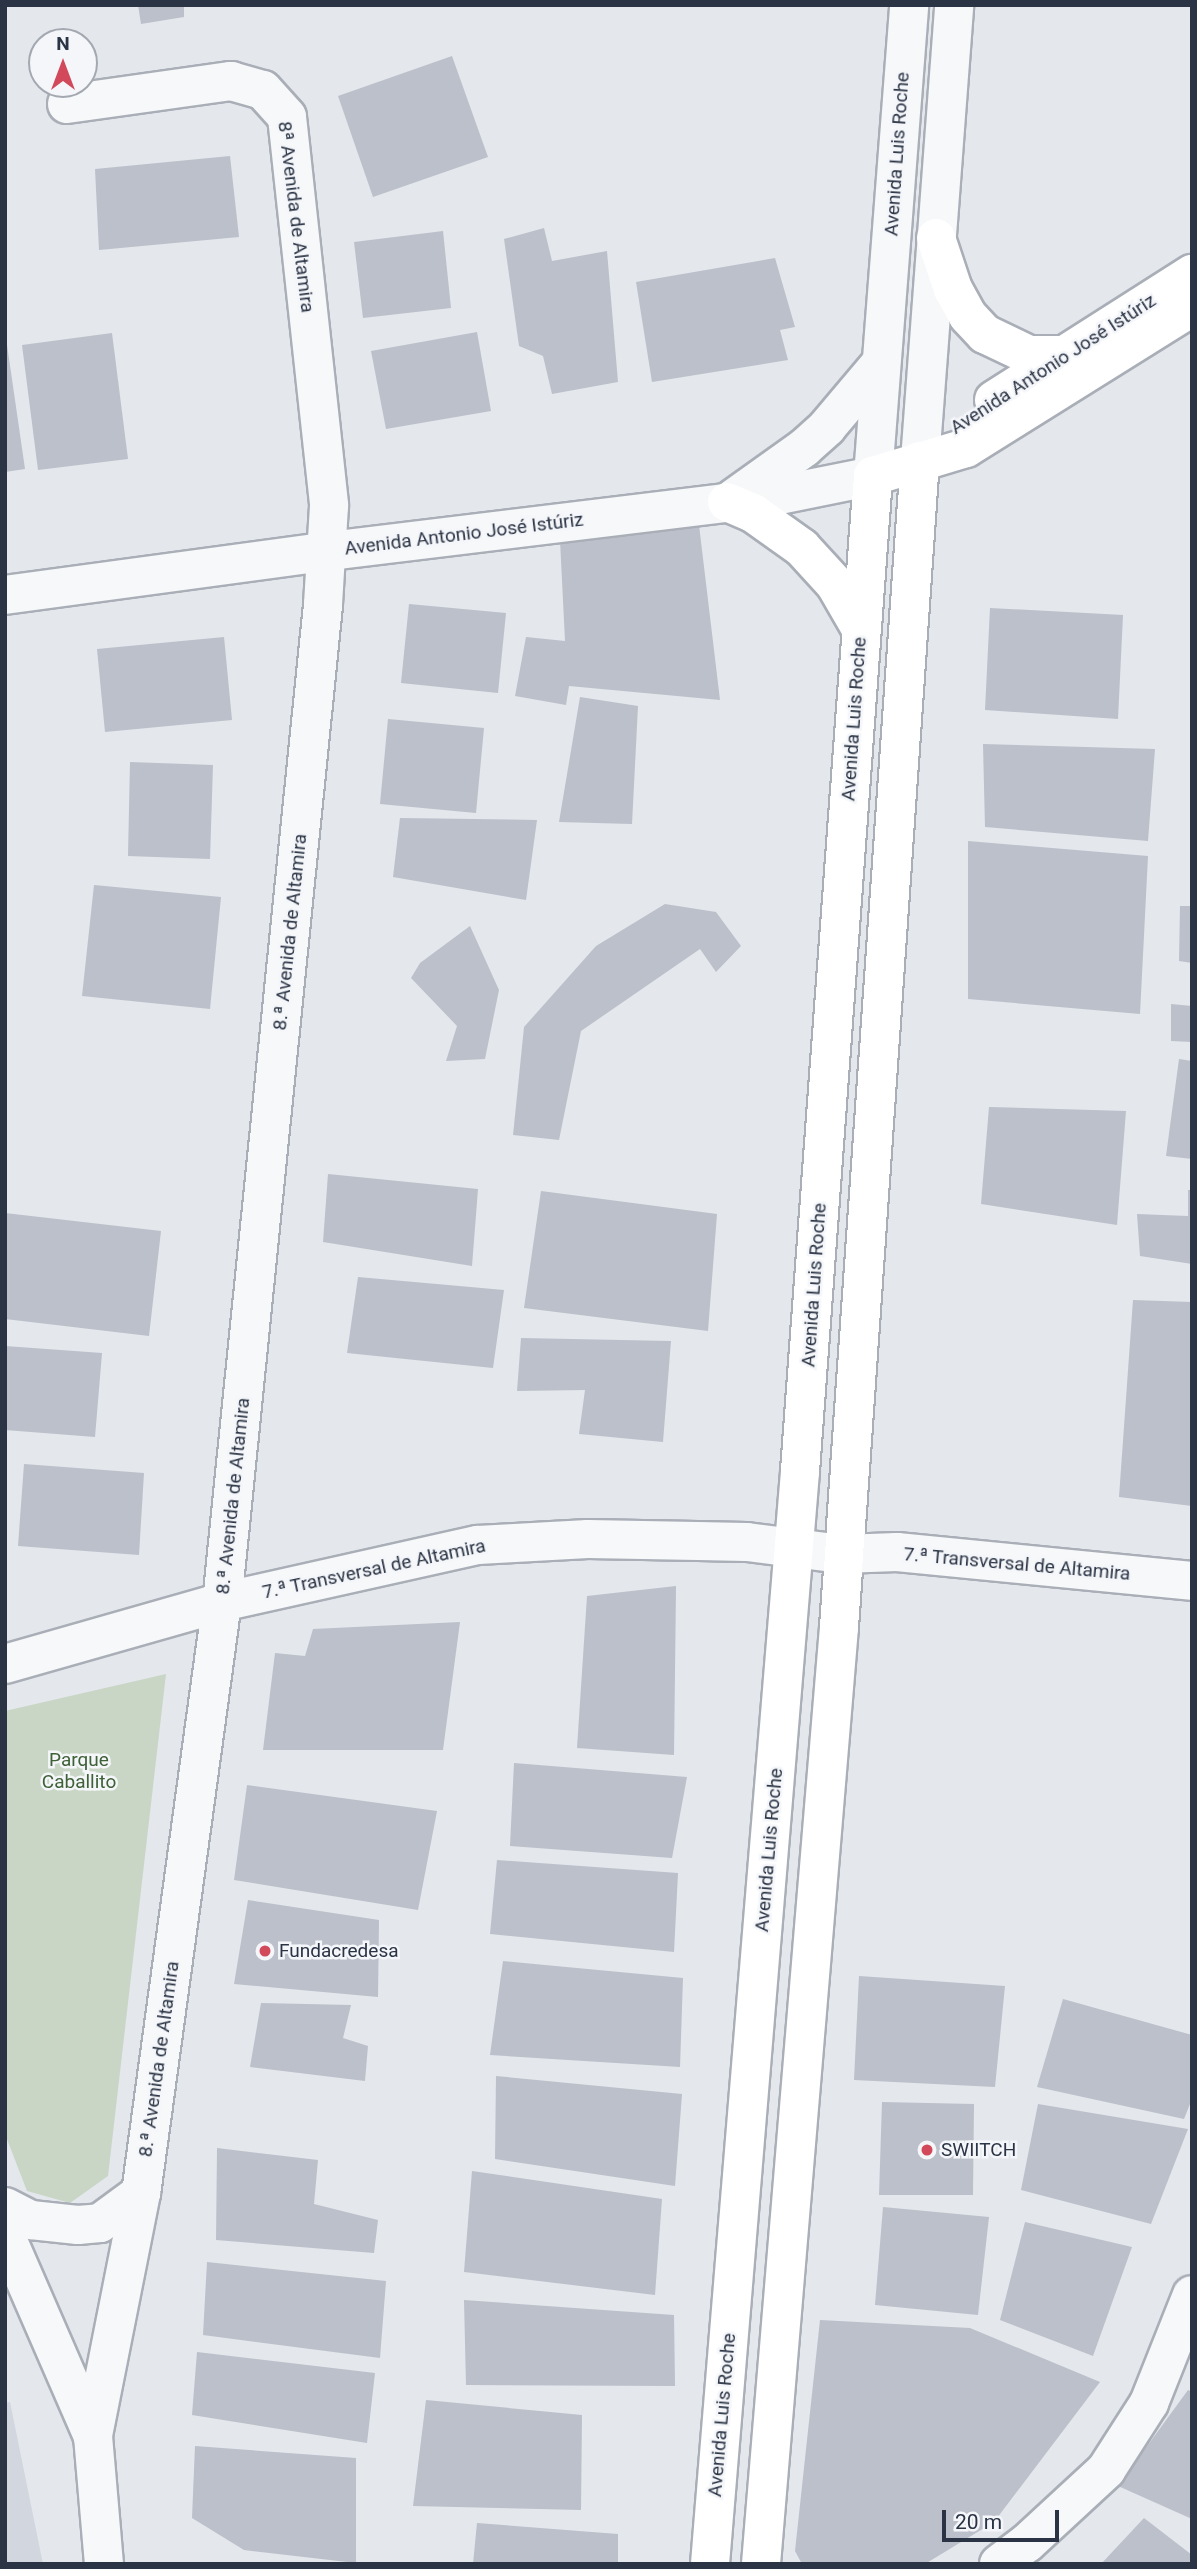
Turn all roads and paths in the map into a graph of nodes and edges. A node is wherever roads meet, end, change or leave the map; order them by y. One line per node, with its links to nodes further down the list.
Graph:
1 (908, 5): 8 (street, Avenida Luis Roche)
2 (954, 5): 4 (street)
3 (67, 104): 12 (street, 8ª Avenida de Altamira)
4 (936, 239): 7 (main road); 9 (street)
5 (1192, 274): 7 (main road, Avenida Antonio José Istúriz)
6 (1192, 307): 9 (main road, Avenida Antonio José Istúriz)
7 (1063, 355): 9 (main road, Avenida Antonio José Istúriz)
8 (881, 363): 10 (street, Avenida Luis Roche); 11 (street)
9 (920, 461): 10 (main road, Avenida Antonio José Istúriz); 16 (main road)
10 (873, 476): 11 (street, Avenida Antonio José Istúriz); 14 (main road, Avenida Luis Roche)
11 (727, 502): 12 (street, Avenida Antonio José Istúriz); 14 (main road)
12 (329, 551): 13 (street, Avenida Antonio José Istúriz); 18 (street, 8.ª Avenida de Altamira)
13 (5, 595)
14 (860, 629): 15 (main road, Avenida Luis Roche)
15 (793, 1546): 16 (street, 7.ª Transversal de Altamira); 18 (street, 7.ª Transversal de Altamira); 26 (main road, Avenida Luis Roche)
16 (842, 1554): 17 (street, 7.ª Transversal de Altamira); 27 (main road)
17 (1192, 1581)
18 (222, 1602): 19 (street, 7.ª Transversal de Altamira); 20 (street, 8.ª Avenida de Altamira)
19 (5, 1664)
20 (141, 2193): 21 (street); 24 (street, 8.ª Avenida de Altamira)
21 (5, 2207)
22 (5, 2234): 24 (street)
23 (1192, 2295): 28 (street)
24 (93, 2436): 25 (street)
25 (104, 2564)
26 (710, 2564)
27 (761, 2564)
28 (999, 2564)

